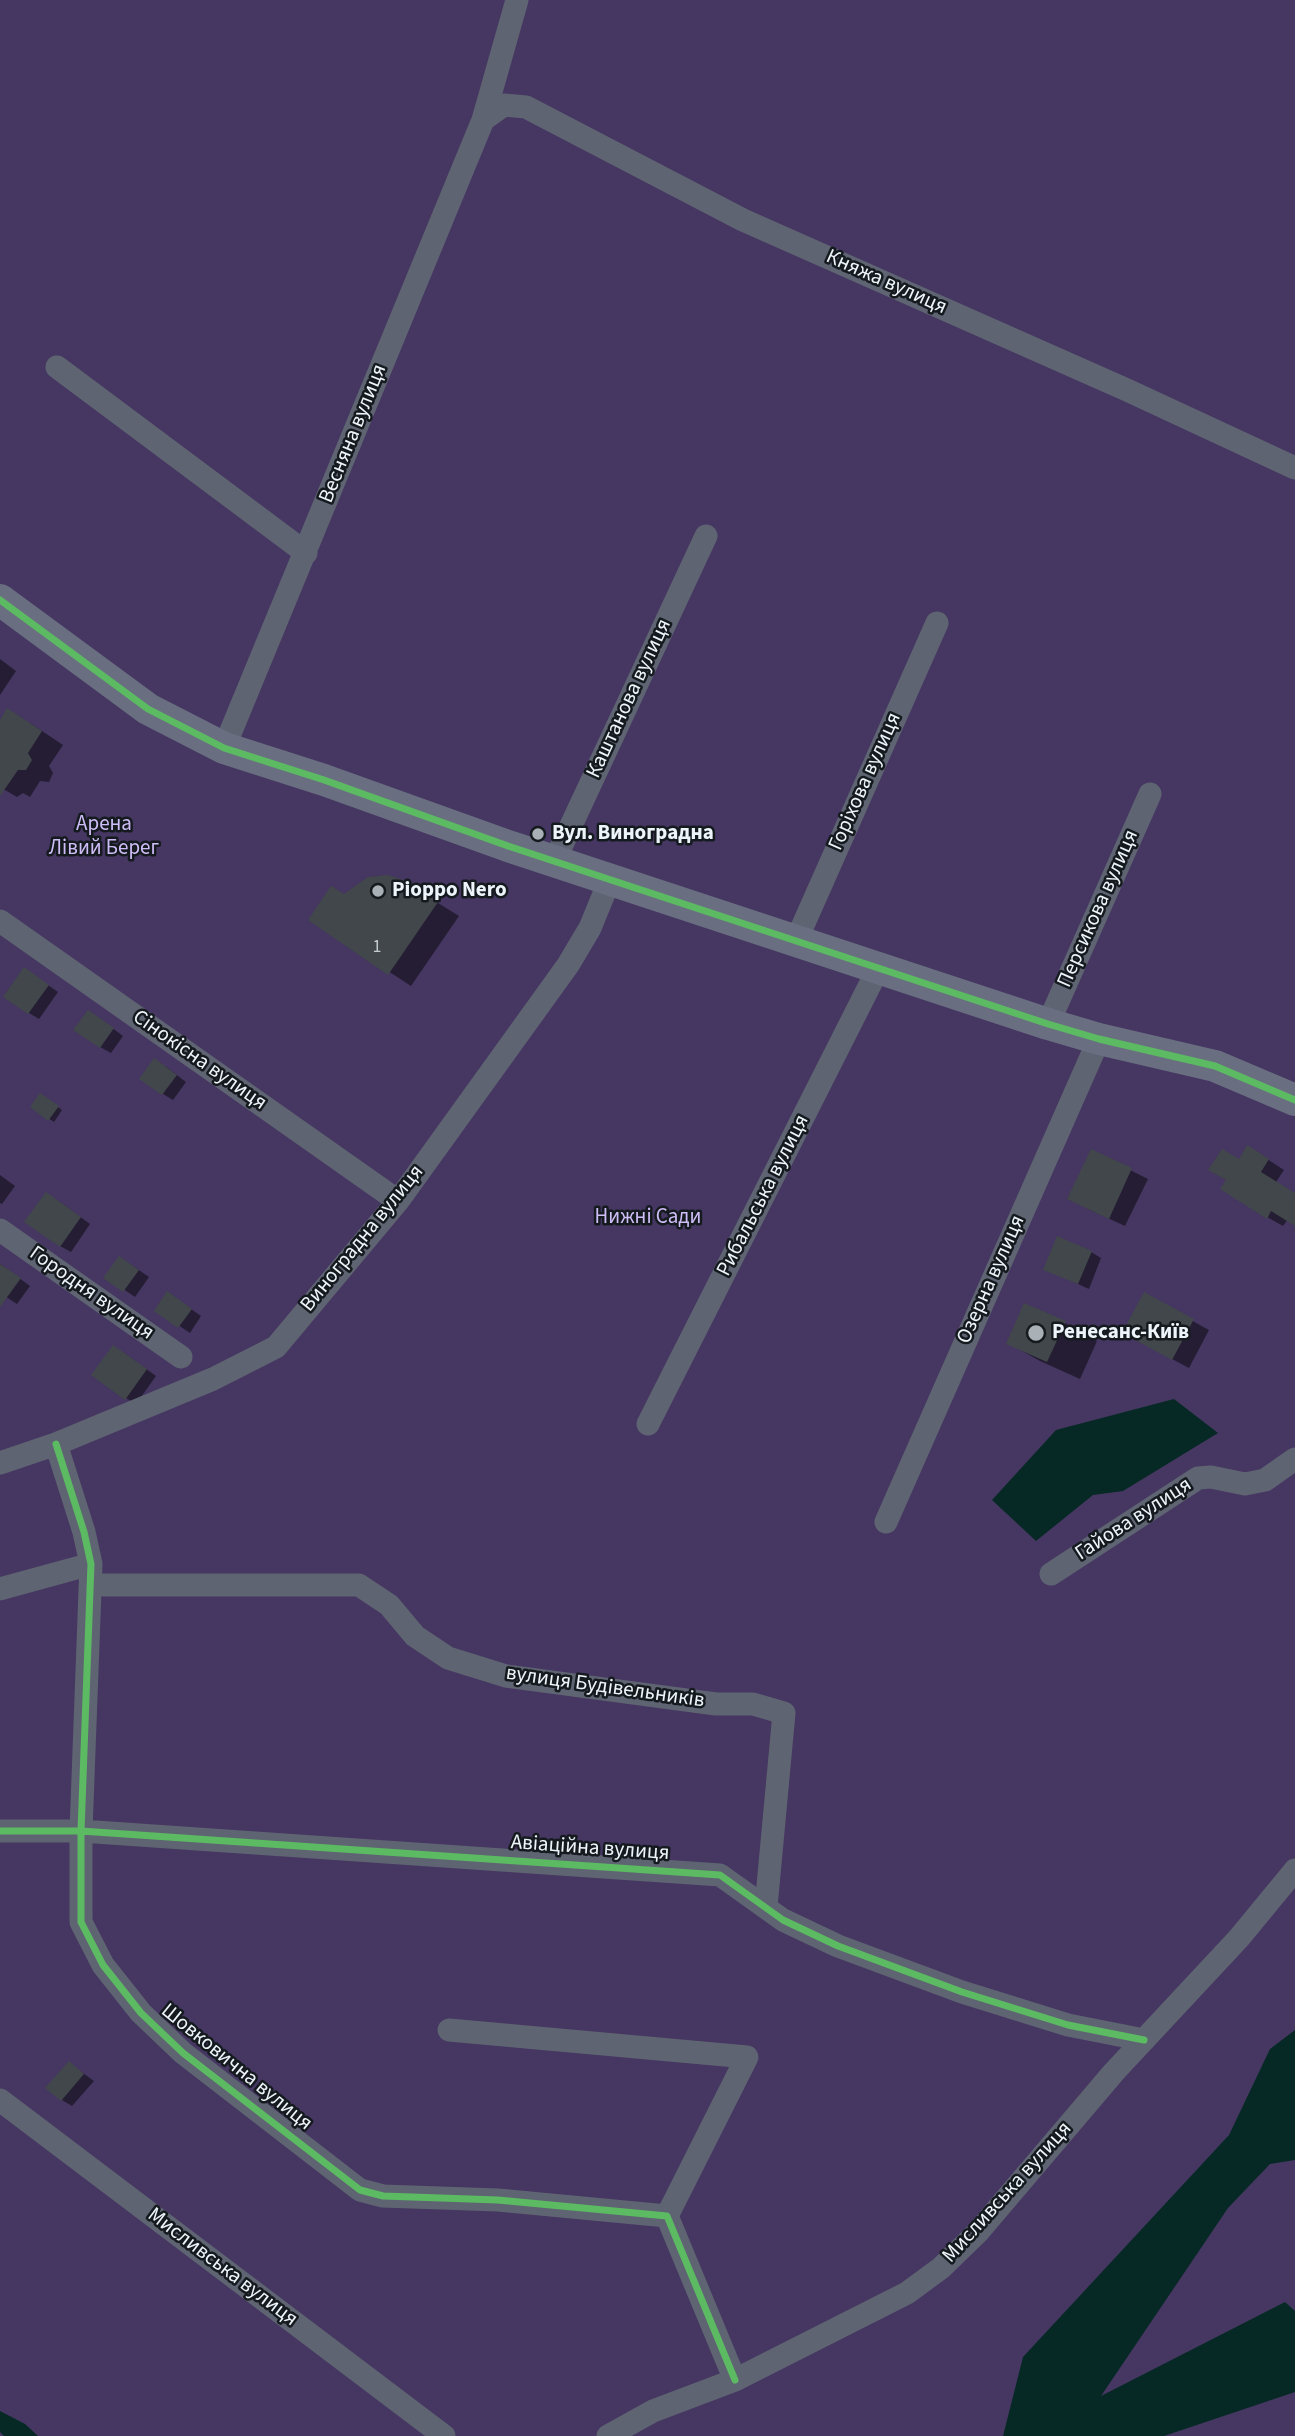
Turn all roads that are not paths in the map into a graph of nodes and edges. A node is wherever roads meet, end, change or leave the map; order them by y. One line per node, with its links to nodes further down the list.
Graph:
1 (517, 0): 2 (street, Весняна вулиця)
2 (483, 120): 4 (street, Княжа вулиця); 6 (street, Весняна вулиця)
3 (57, 367): 6 (street)
4 (1295, 468)
5 (706, 536): 11 (street, Каштанова вулиця)
6 (306, 554): 9 (street, Весняна вулиця)
7 (0, 600): 9 (street)
8 (937, 623): 14 (street, Горіхова вулиця)
9 (224, 748): 11 (street)
10 (1150, 794): 16 (street, Персикова вулиця)
11 (554, 862): 12 (street)
12 (610, 879): 14 (street); 19 (street, Виноградна вулиця)
13 (0, 921): 19 (street, Сінокісна вулиця)
14 (796, 940): 15 (street)
15 (879, 967): 16 (street); 22 (street, Рибальська вулиця)
16 (1048, 1024): 17 (street)
17 (1099, 1039): 18 (street); 26 (street, Озерна вулиця)
18 (1295, 1100)
19 (398, 1201): 23 (street, Виноградна вулиця)
20 (0, 1230): 21 (street, Городня вулиця)
21 (181, 1357)
22 (648, 1424)
23 (56, 1444): 25 (street, Виноградна вулиця); 27 (street, Шовковична вулиця)
24 (1295, 1459): 28 (street, Гайова вулиця)
25 (0, 1463)
26 (886, 1522)
27 (91, 1574): 29 (street); 31 (street, Шовковична вулиця); 33 (street, вулиця Будівельників)
28 (1051, 1574)
29 (0, 1589)
30 (0, 1830): 31 (street, Авіаційна вулиця)
31 (81, 1831): 33 (street, Авіаційна вулиця); 37 (street, Шовковична вулиця)
32 (1295, 1870): 35 (street, Мисливська вулиця)
33 (766, 1908): 35 (street, Авіаційна вулиця)
34 (449, 2030): 37 (street)
35 (1144, 2040): 38 (street, Мисливська вулиця)
36 (1, 2103): 39 (street, Мисливська вулиця)
37 (667, 2217): 38 (street)
38 (735, 2380): 40 (street, Мисливська вулиця)
39 (444, 2436)
40 (608, 2436)

